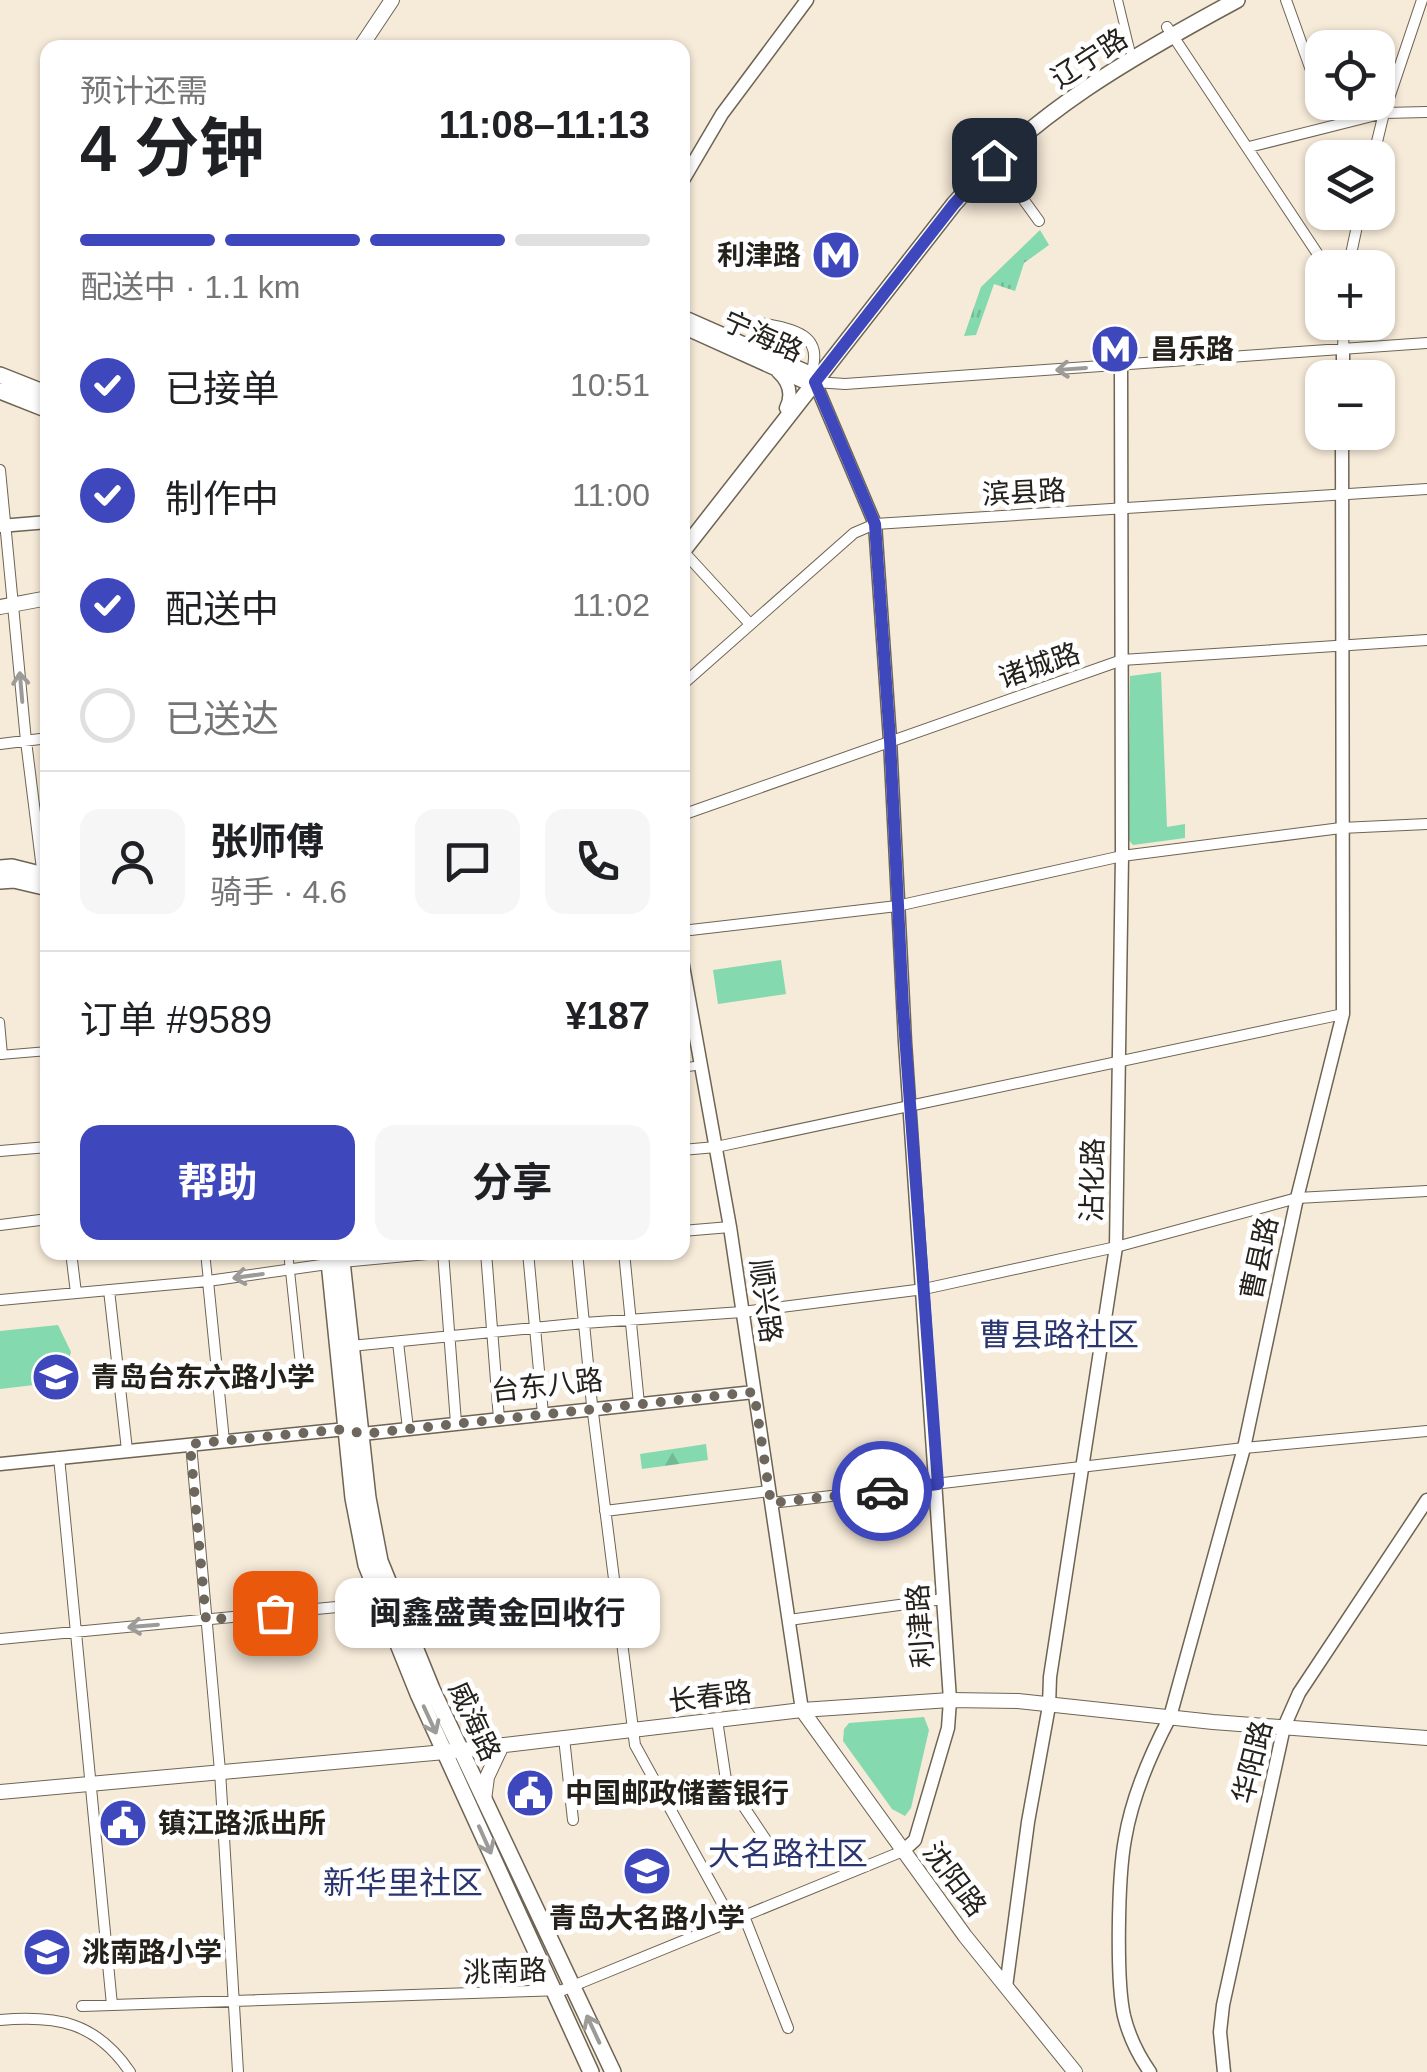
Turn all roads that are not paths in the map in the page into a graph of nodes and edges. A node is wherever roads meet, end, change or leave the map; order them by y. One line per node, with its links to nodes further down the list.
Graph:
1 (392, 0): 9 (main road)
2 (806, 0): 20 (street)
3 (1118, 0): 11 (street)
4 (1216, 0): 8 (main road, 辽宁路)
5 (1237, 0): 8 (main road, 辽宁路)
6 (1286, 0): 10 (street)
7 (1422, 0): 12 (street)
8 (1170, 31): 11 (main road, 辽宁路); 18 (street)
9 (365, 40)
10 (1305, 52)
11 (1130, 53): 19 (main road, 辽宁路); 32 (main road, 辽宁路)
12 (1395, 80)
13 (1427, 112): 14 (street)
14 (1395, 113)
15 (1330, 120): 17 (street)
16 (1356, 120): 17 (street)
17 (1332, 126): 18 (street)
18 (1249, 147): 22 (street)
19 (994, 160): 21 (street); 32 (main road, 辽宁路)
20 (690, 168)
21 (1039, 221)
22 (1315, 250)
23 (690, 320): 32 (street, 宁海路)
24 (749, 321): 32 (street, 宁海路)
25 (690, 331): 31 (street, 宁海路)
26 (1343, 340): 28 (street)
27 (1427, 343): 28 (street)
28 (1343, 350): 29 (street); 30 (street)
29 (1343, 360)
30 (1121, 365): 32 (street, one-way to 32); 41 (street, 沾化路)
31 (776, 370): 32 (street, 宁海路); 36 (street)
32 (810, 379): 36 (main road, 辽宁路); 43 (street, 利津路); 46 (main road, 辽宁路)
33 (0, 380): 34 (main road); 35 (main road)
34 (40, 392)
35 (40, 405)
36 (786, 408): 45 (main road, 辽宁路)
37 (1342, 450): 40 (street, 曹县路)
38 (0, 470): 44 (street)
39 (1427, 490): 40 (street, 滨县路)
40 (1342, 496): 41 (street, 滨县路); 52 (street, 曹县路)
41 (1122, 509): 43 (street, 滨县路); 53 (street, 沾化路)
42 (40, 523): 44 (street)
43 (875, 524): 50 (street, 滨县路); 56 (street, 利津路)
44 (3, 526): 49 (street)
45 (690, 532)
46 (690, 542)
47 (690, 559): 50 (street)
48 (40, 600): 49 (main road)
49 (7, 606): 57 (street, one-way to 49)
50 (750, 624): 54 (street, 滨县路)
51 (1427, 640): 52 (street, 诸城路)
52 (1340, 647): 53 (street, 诸城路); 61 (street, 曹县路)
53 (1122, 660): 56 (street, 诸城路); 63 (street, 沾化路)
54 (690, 678)
55 (40, 739): 57 (street)
56 (890, 740): 59 (street, 诸城路); 68 (street, 利津路)
57 (26, 741): 58 (street); 62 (street)
58 (0, 744)
59 (690, 812)
60 (1427, 824): 61 (street)
61 (1342, 828): 63 (street); 71 (street, 曹县路)
62 (40, 840)
63 (1122, 856): 68 (street); 75 (street, 沾化路)
64 (0, 868): 65 (main road)
65 (40, 879)
66 (0, 881): 67 (main road)
67 (40, 882)
68 (897, 906): 69 (street); 78 (street, 利津路)
69 (690, 930)
70 (690, 1004): 76 (street, 顺兴路)
71 (1343, 1014): 75 (street); 84 (street, 曹县路)
72 (0, 1022): 74 (street)
73 (40, 1052): 74 (street)
74 (2, 1055)
75 (1119, 1063): 78 (street); 89 (street, 沾化路)
76 (701, 1065): 77 (street); 79 (street, 顺兴路)
77 (690, 1067)
78 (911, 1104): 79 (street); 104 (street, 利津路)
79 (716, 1147): 81 (street); 87 (street, 顺兴路)
80 (40, 1148): 82 (street)
81 (690, 1149)
82 (0, 1152)
83 (1427, 1191): 84 (street)
84 (1297, 1198): 89 (street); 127 (street, 曹县路)
85 (40, 1220): 86 (street)
86 (0, 1224)
87 (730, 1227): 88 (street); 107 (street, 顺兴路)
88 (690, 1231)
89 (1116, 1246): 104 (street); 131 (street, 沾化路)
90 (73, 1260): 105 (street)
91 (206, 1260): 102 (street)
92 (289, 1260): 101 (street)
93 (328, 1260): 101 (street)
94 (335, 1260): 114 (main road, 威海路)
95 (335, 1260): 124 (main road, 威海路)
96 (445, 1260): 112 (street)
97 (487, 1260): 111 (street)
98 (529, 1260): 110 (street)
99 (578, 1260): 109 (street)
100 (625, 1260): 108 (street)
101 (290, 1270): 102 (street, one-way to 102); 115 (street)
102 (208, 1281): 103 (street); 125 (street)
103 (109, 1290): 105 (street); 128 (street)
104 (924, 1290): 107 (street); 132 (street, 利津路)
105 (76, 1294): 106 (street)
106 (0, 1300)
107 (742, 1312): 108 (street); 116 (street, 顺兴路)
108 (631, 1320): 109 (street); 117 (street)
109 (584, 1323): 110 (street); 118 (street)
110 (535, 1328): 111 (street); 119 (street)
111 (492, 1332): 112 (street); 120 (street)
112 (449, 1337): 113 (street); 121 (street)
113 (398, 1342): 114 (street); 122 (street)
114 (351, 1346): 124 (main road, 威海路)
115 (302, 1384)
116 (753, 1390): 117 (street, 台东八路); 133 (street, 顺兴路)
117 (638, 1403): 118 (street, 台东八路)
118 (592, 1407): 119 (street, 台东八路); 135 (street)
119 (543, 1412): 120 (street, 台东八路)
120 (499, 1417): 121 (street, 台东八路)
121 (456, 1421): 122 (street, 台东八路)
122 (407, 1427): 124 (street, 台东八路)
123 (1427, 1430): 127 (street)
124 (357, 1431): 125 (street, 台东八路); 137 (main road, 威海路); 152 (main road, 威海路)
125 (224, 1441): 126 (street, 台东八路)
126 (190, 1444): 128 (street, 台东八路); 138 (street)
127 (1244, 1448): 131 (street); 145 (street, 曹县路)
128 (127, 1450): 129 (street, 台东八路)
129 (60, 1458): 130 (street, 台东八路); 140 (street)
130 (0, 1464)
131 (1080, 1468): 132 (street); 143 (street, 沾化路)
132 (938, 1484): 133 (street); 136 (street, 利津路)
133 (770, 1497): 135 (street); 139 (street, 顺兴路)
134 (1427, 1500): 147 (street, 华阳路)
135 (605, 1510): 148 (street)
136 (943, 1599): 139 (street); 142 (street, 利津路)
137 (379, 1603): 138 (street); 152 (main road, 威海路, one-way to 152)
138 (206, 1620): 140 (street, one-way to 140); 153 (street)
139 (789, 1620): 144 (street, 顺兴路)
140 (76, 1632): 141 (street); 154 (street)
141 (0, 1638)
142 (950, 1700): 143 (main road, 长春路); 144 (main road, 长春路); 159 (street, 利津路)
143 (1049, 1706): 145 (main road, 长春路); 163 (street, 沾化路)
144 (802, 1710): 146 (main road, 长春路); 159 (main road, 沈阳路)
145 (1170, 1717): 147 (main road, 长春路); 177 (street, 曹县路)
146 (717, 1720): 148 (main road, 长春路); 158 (street)
147 (1284, 1728): 150 (main road, 长春路); 178 (street, 华阳路)
148 (633, 1730): 149 (main road, 长春路); 161 (street)
149 (564, 1738): 151 (main road, 长春路); 157 (street)
150 (1427, 1738)
151 (502, 1745): 152 (main road, 长春路); 156 (main road)
152 (453, 1751): 153 (main road, 长春路); 156 (main road, 威海路); 164 (main road, 威海路, one-way to 164)
153 (220, 1771): 154 (main road, 长春路); 165 (street)
154 (90, 1783): 155 (main road, 长春路); 167 (street)
155 (0, 1792)
156 (484, 1800): 162 (main road, 威海路)
157 (573, 1820)
158 (770, 1846)
159 (902, 1852): 160 (street, 洮南路); 163 (main road, 沈阳路)
160 (744, 1916): 161 (street, 洮南路); 171 (street)
161 (732, 1921): 162 (street, 洮南路)
162 (573, 1987): 164 (street, 洮南路); 175 (main road, 威海路, one-way to 162)
163 (1006, 1987): 176 (main road, 沈阳路)
164 (553, 1992): 165 (street, 洮南路); 174 (main road, 威海路)
165 (235, 2002): 167 (street, 洮南路); 173 (street)
166 (97, 2005): 167 (street, 洮南路); 168 (street, 洮南路); 170 (street)
167 (112, 2005)
168 (82, 2006)
169 (0, 2020): 170 (street)
170 (85, 2028): 172 (street)
171 (788, 2028)
172 (130, 2072)
173 (238, 2072)
174 (591, 2072)
175 (613, 2072)
176 (1075, 2072)
177 (1150, 2072)
178 (1224, 2072)

